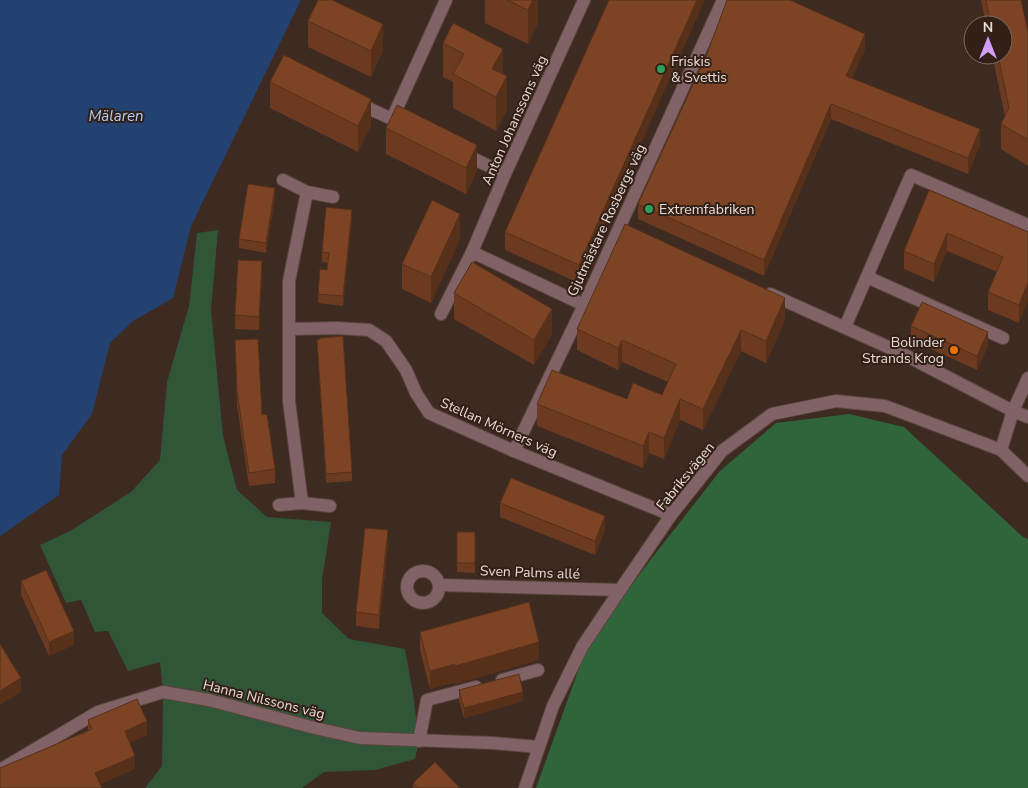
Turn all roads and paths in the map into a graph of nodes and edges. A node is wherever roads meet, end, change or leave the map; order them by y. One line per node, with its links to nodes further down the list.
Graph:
1 (446, 0): 5 (street)
2 (584, 0): 8 (street, Anton Johanssons väg)
3 (723, 0): 16 (street, Gjutmästare Rosbergs väg)
4 (348, 99): 5 (street)
5 (392, 119): 6 (street)
6 (418, 132)
7 (453, 149): 8 (street)
8 (505, 174): 13 (street, Anton Johanssons väg)
9 (283, 180): 10 (street)
10 (306, 192): 11 (street); 19 (street)
11 (333, 197)
12 (1028, 225): 14 (street)
13 (472, 252): 16 (street); 17 (street, Anton Johanssons väg)
14 (867, 277): 18 (street); 20 (street)
15 (758, 289): 18 (street)
16 (584, 304): 25 (street, Gjutmästare Rosbergs väg)
17 (441, 314)
18 (844, 327): 22 (street)
19 (289, 329): 25 (street, Stellan Mörners väg); 27 (street)
20 (1003, 338)
21 (1028, 378): 22 (street)
22 (1013, 411): 23 (street); 24 (street)
23 (1028, 417)
24 (1001, 450): 26 (street, Fabriksvägen); 30 (street, Fabriksvägen)
25 (514, 451): 30 (street, Stellan Mörners väg)
26 (1028, 476)
27 (302, 503): 28 (street); 29 (street)
28 (279, 505)
29 (330, 506)
30 (671, 516): 32 (street, Fabriksvägen)
31 (440, 585): 32 (street, Sven Palms allé)
32 (620, 590): 35 (street, Fabriksvägen)
33 (538, 670): 34 (street)
34 (419, 741): 35 (street, Hanna Nilssons väg); 36 (street, Hanna Nilssons väg)
35 (538, 747): 37 (street, Fabriksvägen)
36 (0, 770)
37 (525, 788)

